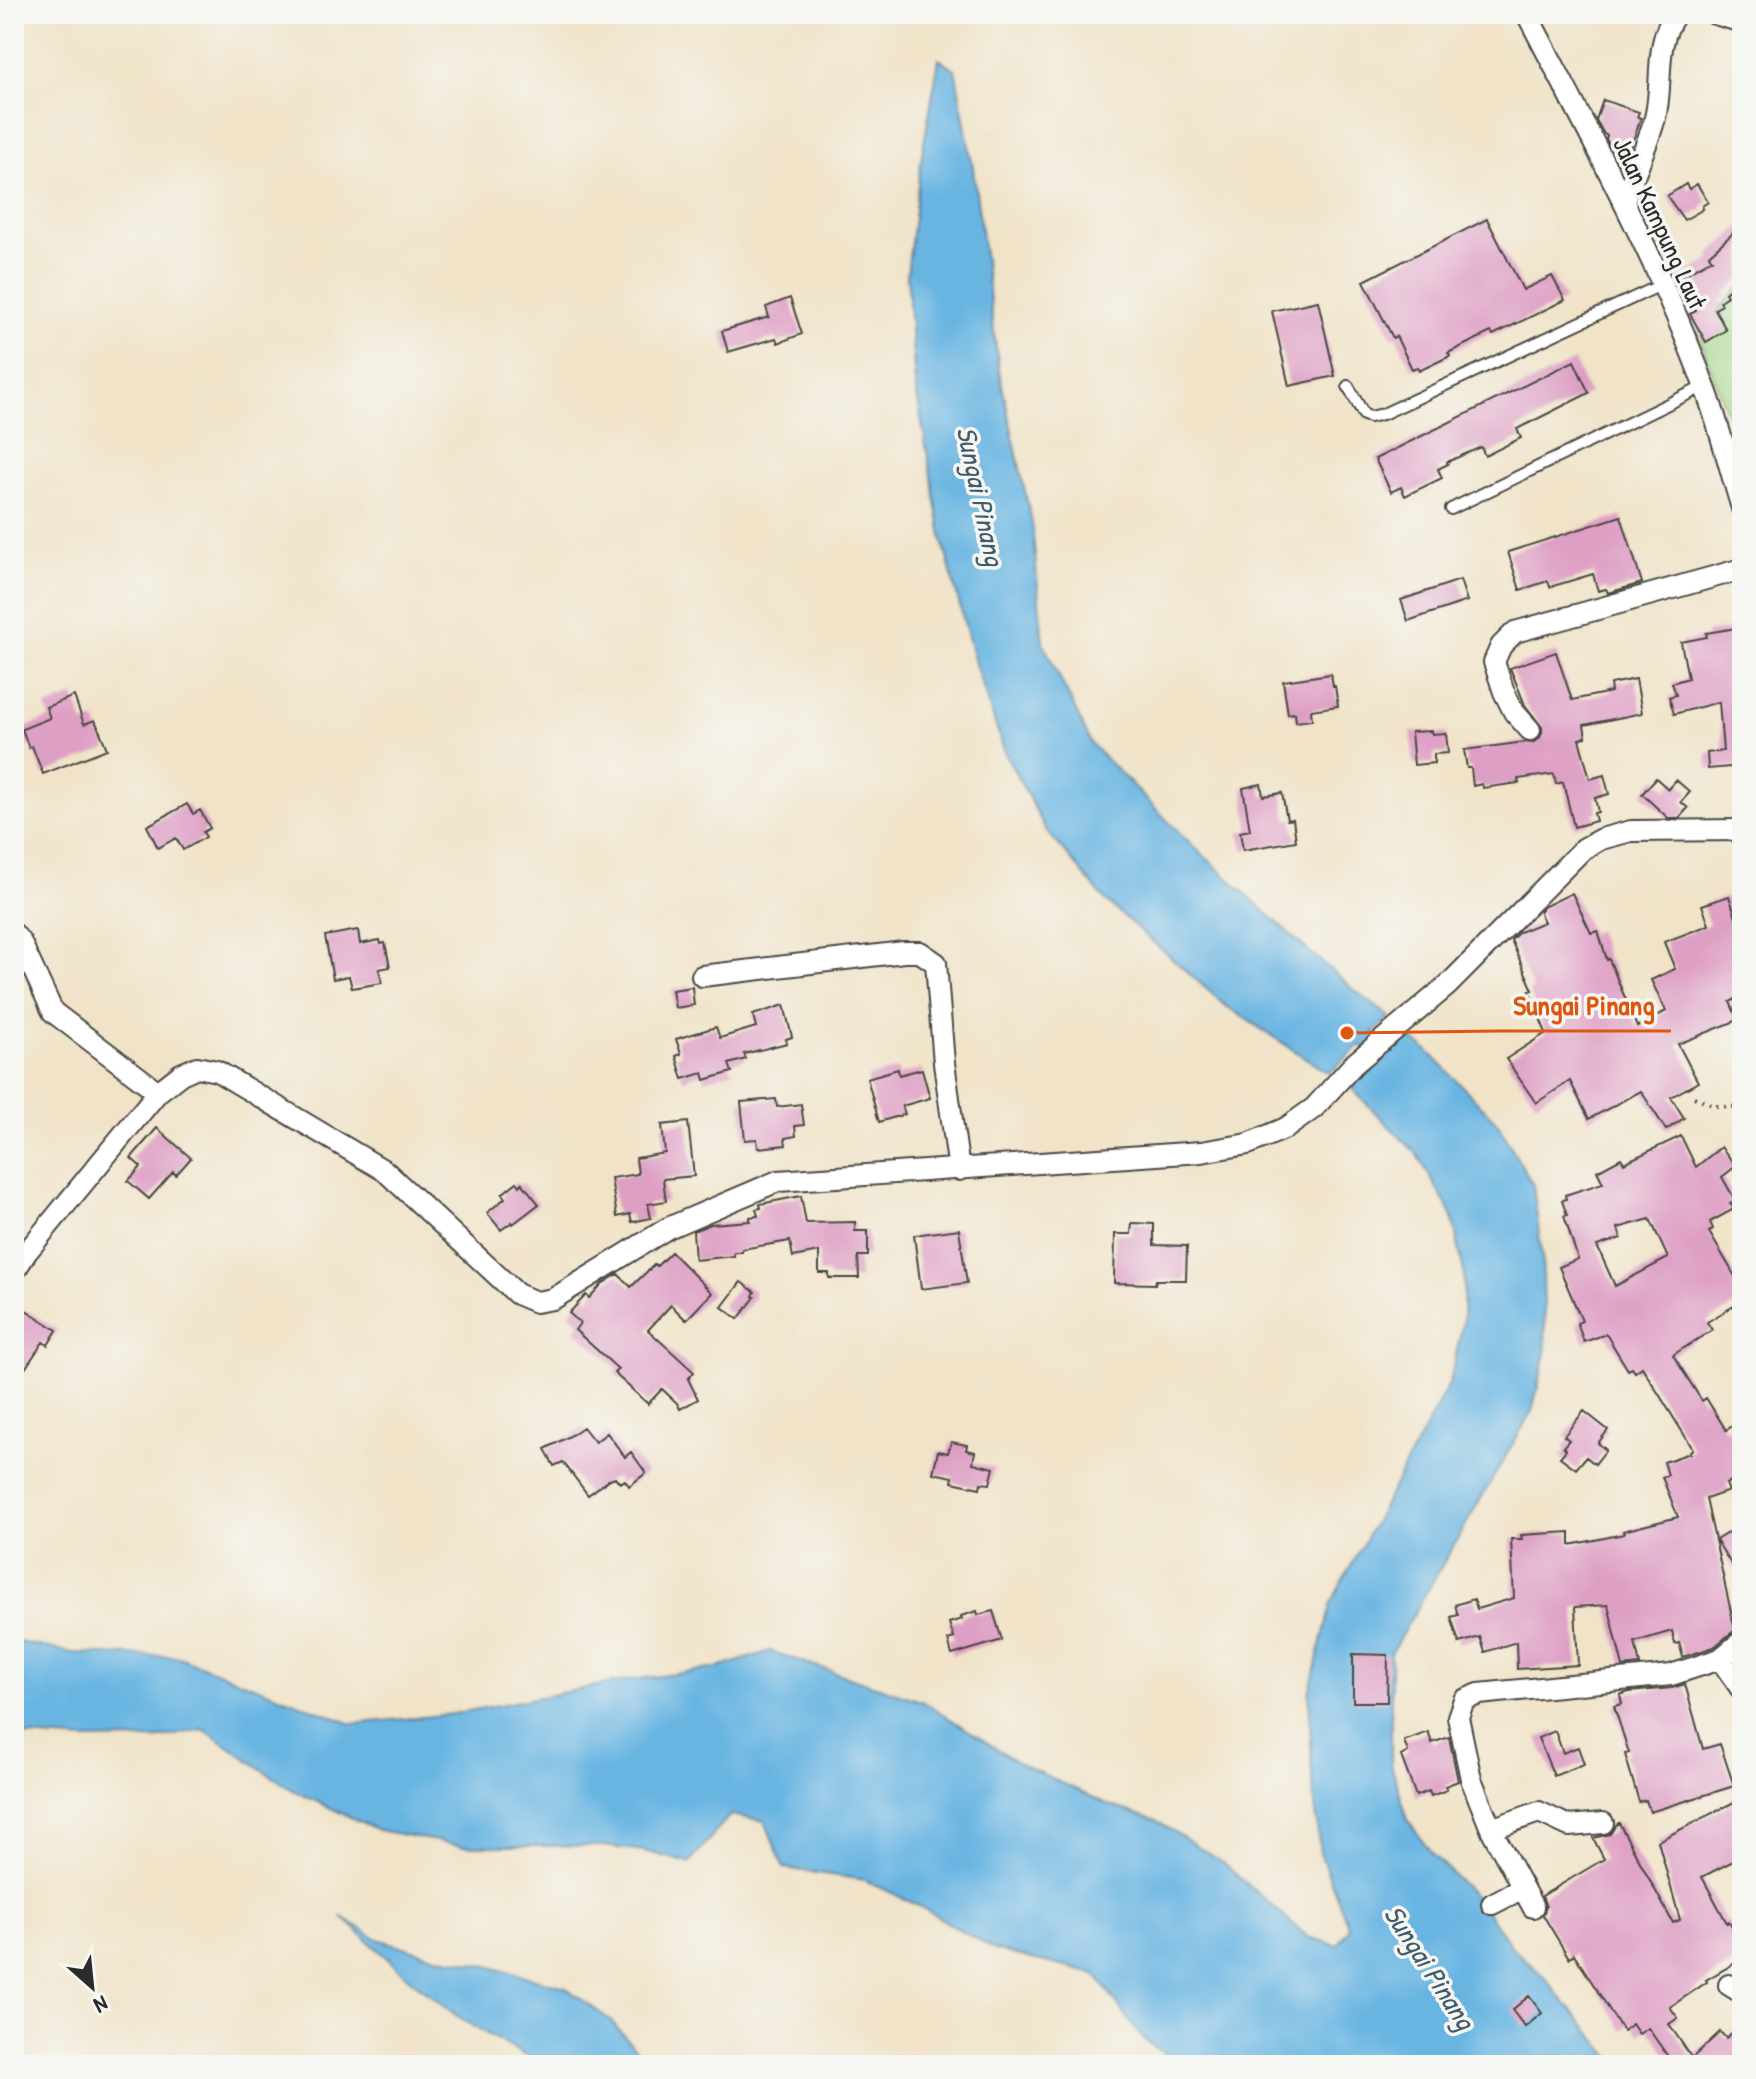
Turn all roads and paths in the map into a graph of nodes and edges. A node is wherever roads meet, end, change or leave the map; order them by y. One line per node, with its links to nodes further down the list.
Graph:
1 (1527, 14): 5 (street, Jalan Kampung Laut)
2 (1676, 14): 5 (street)
3 (1715, 14): 4 (street)
4 (1742, 22)
5 (1624, 201): 6 (street, Jalan Kampung Laut)
6 (1663, 284): 7 (lane); 8 (street, Jalan Kampung Laut)
7 (1348, 386)
8 (1705, 386): 9 (street, Jalan Kampung Laut); 10 (lane)
9 (1742, 508)
10 (1451, 509)
11 (1742, 569): 12 (street)
12 (1530, 730)
13 (1742, 830): 19 (street)
14 (14, 934): 16 (street)
15 (702, 976): 19 (street)
16 (158, 1092): 19 (street); 20 (street)
17 (1694, 1097): 18 (path)
18 (1742, 1107)
19 (959, 1170)
20 (14, 1272)
21 (1742, 1641): 22 (street)
22 (1720, 1659): 23 (street); 25 (street)
23 (1742, 1690)
24 (1603, 1823): 25 (street)
25 (1491, 1829): 26 (street)
26 (1523, 1888): 27 (street); 28 (street)
27 (1492, 1904)
28 (1533, 1907)

